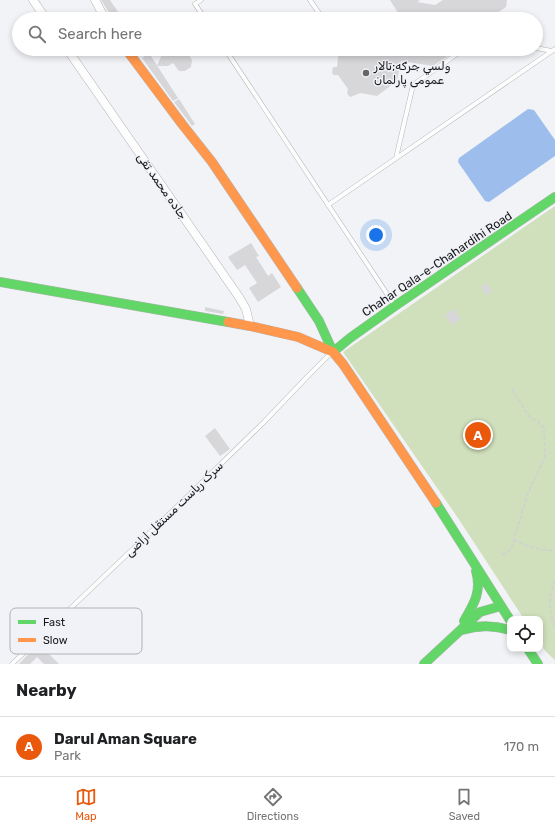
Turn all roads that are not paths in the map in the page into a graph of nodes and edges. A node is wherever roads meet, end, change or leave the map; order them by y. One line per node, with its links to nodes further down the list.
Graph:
1 (33, 0): 5 (street)
2 (95, 0): 6 (street)
3 (201, 0): 7 (lane)
4 (310, 0): 8 (lane)
5 (41, 12)
6 (101, 12)
7 (200, 12)
8 (318, 12)
9 (543, 49): 10 (lane)
10 (554, 50): 15 (lane)
11 (72, 56): 20 (street, جاده محمد تقی)
12 (131, 56): 21 (main road)
13 (230, 56): 17 (lane)
14 (454, 56): 15 (lane)
15 (396, 158): 17 (lane)
16 (555, 198): 19 (main road, Chahar Qala-e-Chahardihi Road)
17 (328, 205): 19 (lane)
18 (0, 282): 20 (main road)
19 (395, 306): 21 (main road, Chahar Qala-e-Chahardihi Road)
20 (250, 326): 21 (main road)
21 (333, 352): 22 (main road); 24 (lane, سرک ریاست مستقل اراضی)
22 (470, 557): 23 (main road); 27 (main road)
23 (501, 606): 25 (main road); 27 (main road)
24 (71, 608)
25 (507, 616)
26 (507, 629): 27 (main road)
27 (459, 631): 31 (main road)
28 (530, 652): 32 (main road)
29 (22, 654): 30 (lane, سرک ریاست مستقل اراضی)
30 (12, 664)
31 (424, 664)
32 (538, 664)

